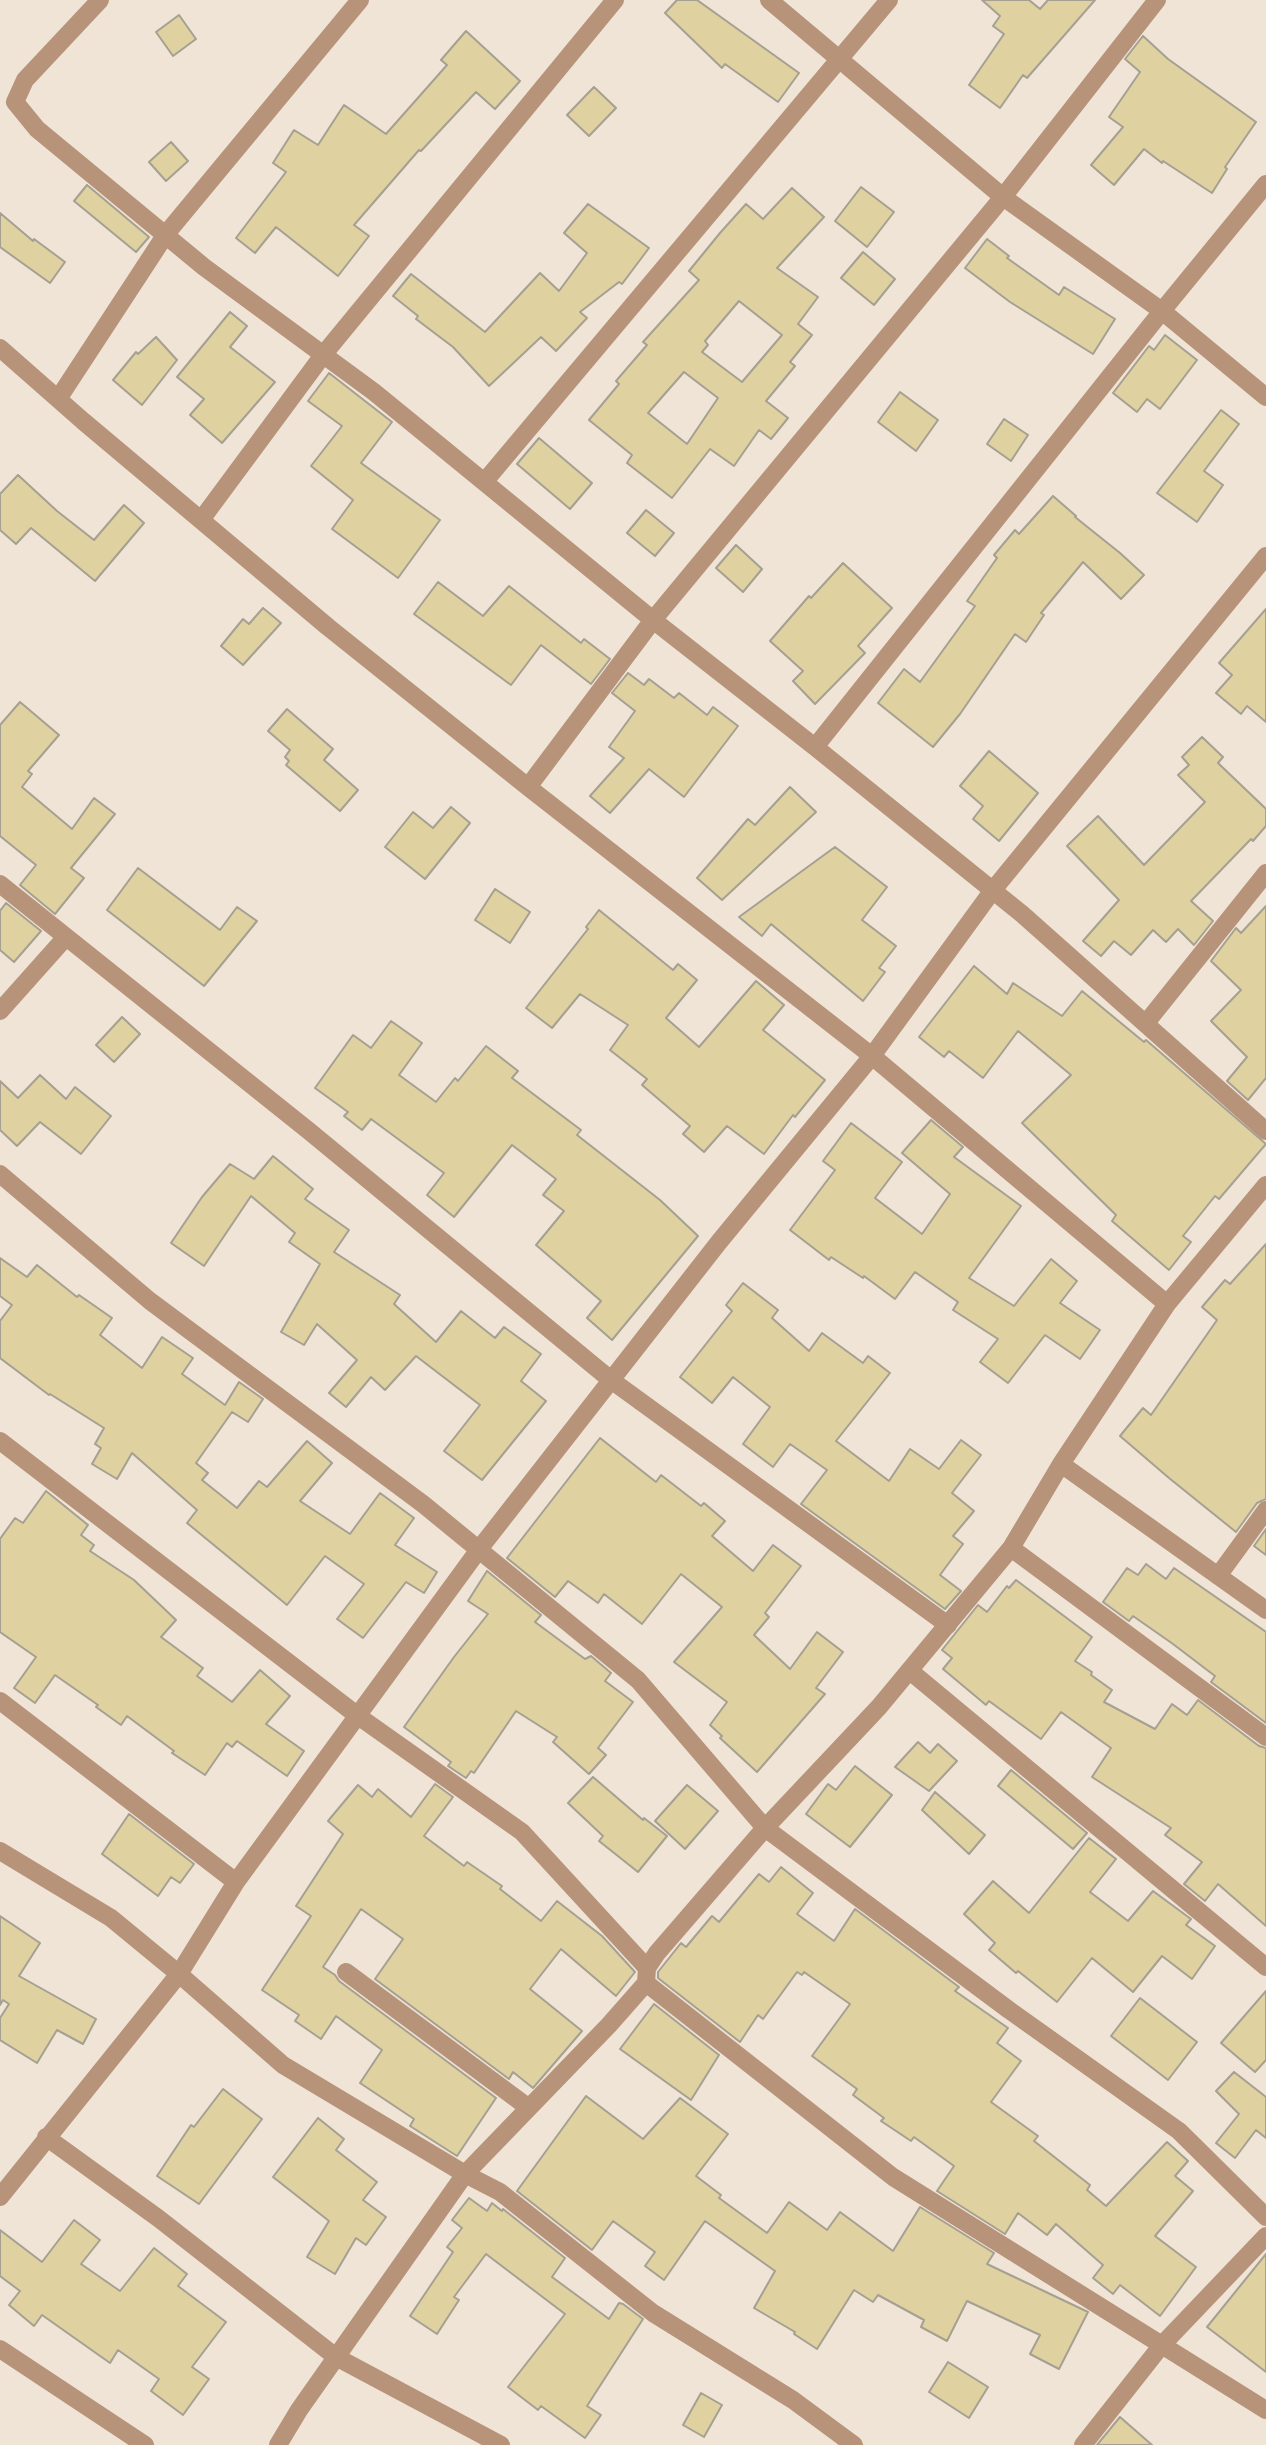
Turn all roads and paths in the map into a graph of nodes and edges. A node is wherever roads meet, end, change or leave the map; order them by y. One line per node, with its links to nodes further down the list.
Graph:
1 (100, 0): 10 (street)
2 (360, 0): 10 (street)
3 (615, 0): 13 (street)
4 (769, 0): 7 (street)
5 (889, 0): 7 (street)
6 (1157, 0): 9 (street)
7 (840, 60): 9 (street); 16 (street)
8 (1266, 184): 11 (street)
9 (1003, 197): 11 (street); 19 (street)
10 (166, 234): 13 (street); 15 (street)
11 (1161, 311): 14 (street); 20 (street)
12 (0, 348): 15 (street)
13 (323, 355): 16 (street); 17 (street)
14 (1266, 397)
15 (58, 399): 17 (street)
16 (485, 481): 19 (street)
17 (201, 520): 21 (street)
18 (1266, 556): 24 (street)
19 (653, 620): 20 (street); 21 (street)
20 (815, 747): 24 (street)
21 (528, 788): 28 (street)
22 (1266, 873): 27 (street)
23 (0, 884): 25 (street)
24 (993, 890): 27 (street); 28 (street)
25 (66, 937): 26 (street); 33 (street)
26 (0, 1011)
27 (1146, 1023): 29 (street)
28 (872, 1056): 32 (street); 33 (street)
29 (1266, 1131)
30 (0, 1174): 37 (street)
31 (1266, 1185): 32 (street)
32 (1167, 1304): 35 (street)
33 (611, 1380): 37 (street); 41 (street)
34 (0, 1441): 44 (street)
35 (1061, 1464): 38 (street); 39 (street)
36 (1266, 1510): 39 (street)
37 (480, 1548): 44 (street); 46 (street)
38 (1011, 1548): 41 (street); 45 (street)
39 (1218, 1576): 40 (street)
40 (1266, 1610)
41 (948, 1625): 42 (street)
42 (910, 1671): 46 (street); 49 (street)
43 (0, 1701): 48 (street)
44 (358, 1716): 48 (street); 52 (street)
45 (1266, 1737)
46 (765, 1828): 52 (street); 57 (street)
47 (0, 1851): 51 (street)
48 (236, 1882): 51 (street)
49 (1266, 1967)
50 (346, 1972): 53 (street)
51 (179, 1974): 54 (street); 55 (street)
52 (646, 1975): 53 (street); 59 (street)
53 (529, 2108): 55 (street)
54 (46, 2137): 56 (street); 61 (street)
55 (465, 2174): 61 (street); 66 (street)
56 (0, 2197)
57 (1266, 2217)
58 (1266, 2236): 59 (street)
59 (1161, 2346): 62 (street); 67 (street)
60 (0, 2349): 63 (street)
61 (335, 2357): 64 (street); 65 (street)
62 (1266, 2410)
63 (145, 2445)
64 (278, 2445)
65 (501, 2445)
66 (854, 2445)
67 (1083, 2445)

